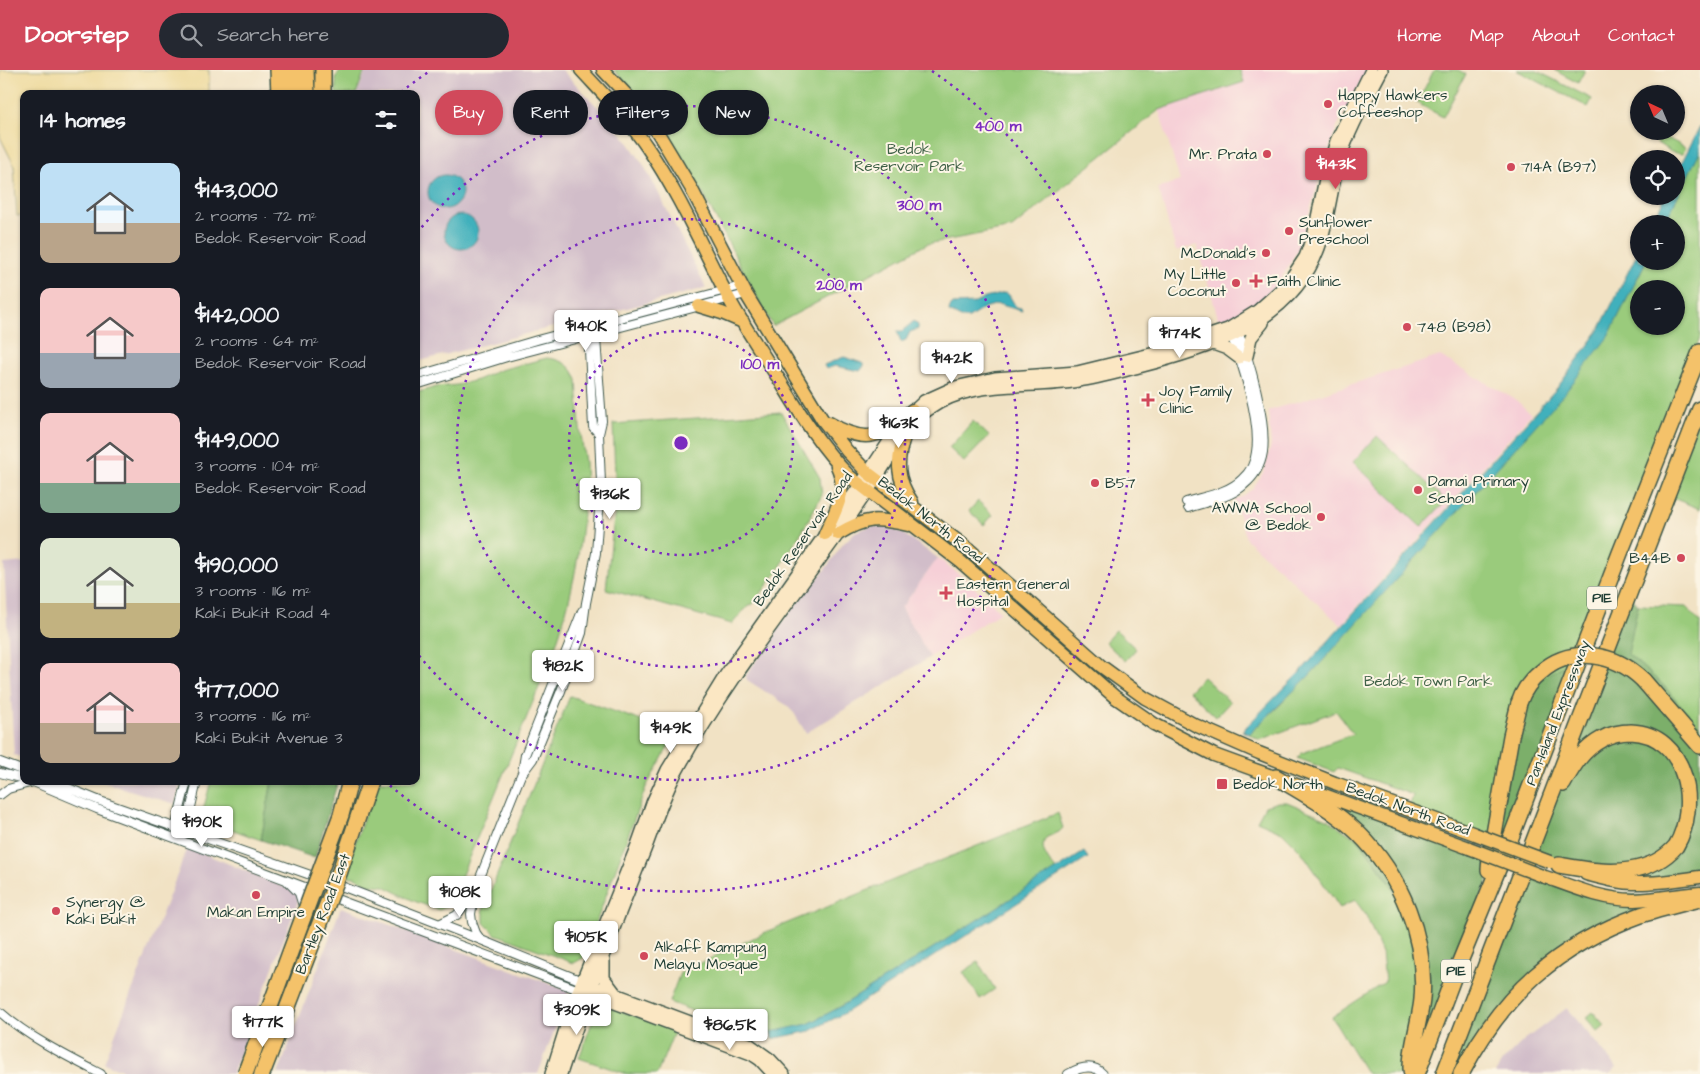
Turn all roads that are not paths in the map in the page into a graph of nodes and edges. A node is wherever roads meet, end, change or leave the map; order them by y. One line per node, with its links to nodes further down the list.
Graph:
1 (278, 70): 10 (highway)
2 (292, 70): 11 (highway)
3 (306, 70): 12 (highway)
4 (323, 70): 13 (highway)
5 (581, 70): 14 (main road, Bedok North Road)
6 (603, 70): 9 (main road, Bedok North Road)
7 (1371, 70): 23 (main road, Bedok Reservoir Road)
8 (1382, 70): 20 (main road, Bedok Reservoir Road)
9 (616, 84): 15 (main road); 17 (main road, Bedok North Road)
10 (279, 90)
11 (292, 90)
12 (306, 90)
13 (323, 90)
14 (600, 90)
15 (614, 90)
16 (637, 135): 18 (main road, Bedok North Road)
17 (744, 290): 18 (street); 31 (main road, Bedok North Road)
18 (727, 295): 19 (street); 21 (main road, Bedok North Road); 22 (street)
19 (699, 306): 21 (main road); 22 (street)
20 (1277, 306): 23 (main road, Bedok Reservoir Road); 26 (main road)
21 (743, 322): 33 (main road, Bedok North Road)
22 (592, 330): 27 (street); 28 (street); 65 (street)
23 (1233, 331): 24 (main road, Bedok Reservoir Road); 26 (street); 30 (main road, Bedok Reservoir Road)
24 (1213, 344): 26 (main road); 32 (main road, Bedok Reservoir Road)
25 (1700, 352): 62 (highway, Pan-Island Expressway / PIE)
26 (1243, 357): 26 (street)
27 (420, 375)
28 (420, 383)
29 (1700, 409): 55 (highway, Pan-Island Expressway / PIE)
30 (912, 410): 31 (main road); 34 (main road, Bedok Reservoir Road)
31 (822, 419): 34 (main road, Bedok North Road)
32 (905, 434): 34 (main road, Bedok Reservoir Road); 36 (main road)
33 (833, 460): 35 (main road, Bedok North Road); 38 (main road)
34 (872, 476): 35 (main road, Bedok Reservoir Road); 36 (main road, Bedok North Road)
35 (864, 488): 37 (main road, Bedok North Road); 38 (main road, Bedok Reservoir Road)
36 (917, 510): 58 (main road, Bedok North Road, bridge)
37 (913, 526): 38 (main road); 43 (main road, Bedok North Road)
38 (832, 534): 73 (main road, Bedok Reservoir Road); 74 (main road, Bedok Reservoir Road)
39 (1700, 746): 62 (highway, bridge)
40 (0, 762): 41 (street); 42 (street)
41 (20, 770)
42 (0, 772): 44 (street)
43 (1276, 777): 66 (main road, Bedok North Road, bridge); 86 (highway)
44 (20, 778)
45 (20, 785): 52 (street)
46 (41, 785): 56 (street)
47 (60, 785): 53 (street)
48 (187, 785): 53 (street)
49 (196, 785): 54 (street)
50 (349, 785): 71 (highway, Bartley Road East, bridge)
51 (369, 785): 79 (highway, Bartley Road East, bridge)
52 (0, 795)
53 (176, 826): 54 (street); 56 (street)
54 (186, 830): 57 (street); 61 (street)
55 (1536, 835): 58 (highway); 88 (highway, Pan-Island Expressway / PIE)
56 (173, 836): 57 (street)
57 (184, 840): 60 (street)
58 (1555, 864): 59 (main road, Bedok North Road)
59 (1700, 877)
60 (284, 878): 64 (street); 69 (street)
61 (317, 878): 63 (street); 64 (street)
62 (1493, 881): 87 (highway, Pan-Island Expressway / PIE)
63 (336, 884): 67 (street); 70 (street)
64 (312, 889): 67 (street); 69 (street)
65 (475, 890): 70 (street); 72 (street)
66 (1700, 892)
67 (332, 896): 74 (street); 79 (street)
68 (1700, 899): 89 (highway)
69 (304, 913): 71 (street)
70 (439, 924): 72 (street)
71 (295, 938): 78 (highway, Bartley Road East, bridge)
72 (481, 940): 74 (street)
73 (605, 949): 74 (main road, Bedok Reservoir Road); 75 (main road)
74 (585, 988): 75 (main road); 80 (main road); 81 (main road); 82 (main road)
75 (618, 996): 83 (main road)
76 (0, 1012): 77 (street)
77 (101, 1074)
78 (246, 1074)
79 (264, 1074)
80 (551, 1074)
81 (561, 1074)
82 (773, 1074)
83 (784, 1074)
84 (1068, 1074): 85 (street)
85 (1104, 1074)
86 (1412, 1074)
87 (1417, 1074)
88 (1444, 1074)
89 (1461, 1074)

